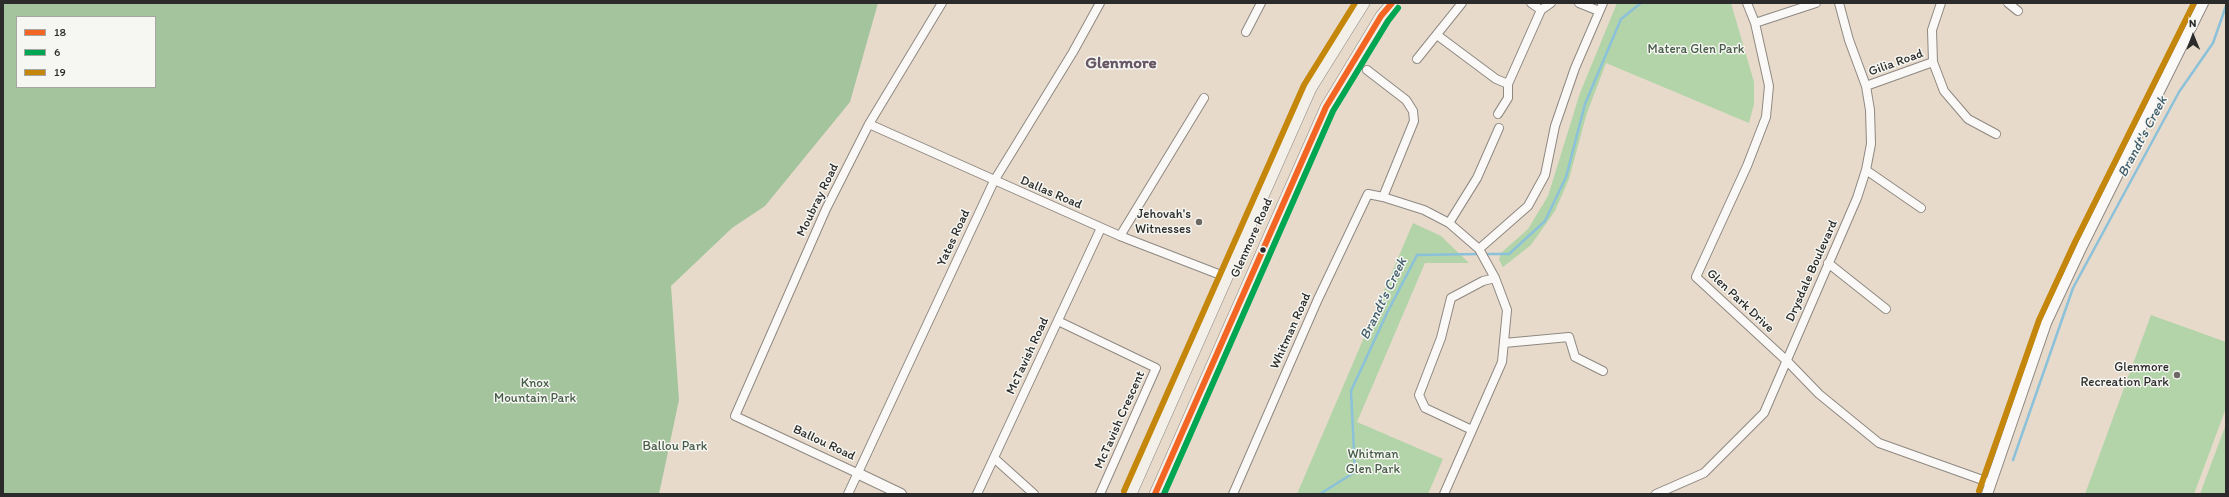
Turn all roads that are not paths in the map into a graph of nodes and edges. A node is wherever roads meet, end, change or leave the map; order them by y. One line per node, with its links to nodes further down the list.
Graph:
1 (942, 3): 30 (street, Moubray Road)
2 (1100, 3): 34 (street, Yates Road)
3 (1261, 3): 21 (street)
4 (1364, 3): 42 (main road, Glenmore Road)
5 (1392, 3): 60 (main road, Glenmore Road)
6 (1462, 3): 22 (street)
7 (1532, 3): 17 (street)
8 (1551, 3): 17 (street)
9 (1579, 3): 18 (street)
10 (1603, 3): 18 (street)
11 (1747, 3): 20 (street, Glen Park Drive)
12 (1816, 3): 20 (street)
13 (1839, 3): 27 (street, Drysdale Boulevard)
14 (1941, 3): 24 (street)
15 (2008, 3): 19 (street)
16 (2203, 3): 53 (street)
17 (1541, 10): 26 (street)
18 (1599, 11): 40 (street)
19 (2018, 11)
20 (1755, 23): 47 (street, Glen Park Drive)
21 (1246, 32)
22 (1437, 35): 23 (street); 26 (street)
23 (1417, 59)
24 (1933, 62): 27 (street, Gilia Road); 32 (street)
25 (1367, 70): 35 (street)
26 (1508, 84): 29 (street)
27 (1866, 86): 33 (street, Drysdale Boulevard)
28 (1204, 98): 39 (street)
29 (1498, 114)
30 (869, 124): 34 (street, Dallas Road); 49 (street, Moubray Road)
31 (1499, 128): 37 (street)
32 (1996, 134)
33 (1866, 170): 36 (street); 41 (street, Drysdale Boulevard)
34 (994, 181): 38 (street, Dallas Road); 52 (street, Yates Road)
35 (1383, 197): 37 (street, Whitman Road); 61 (street, Whitman Road)
36 (1921, 208)
37 (1449, 223): 40 (street, Whitman Road)
38 (1101, 228): 39 (street, Dallas Road); 45 (street, McTavish Road)
39 (1120, 236): 42 (street, Dallas Road)
40 (1479, 249): 43 (street, Whitman Road)
41 (1828, 263): 44 (street); 47 (street, Drysdale Boulevard)
42 (1226, 277): 59 (main road, Glenmore Road)
43 (1496, 278): 46 (street, Whitman Road); 50 (street)
44 (1886, 309)
45 (1058, 321): 51 (street, McTavish Road); 58 (street, McTavish Crescent)
46 (1504, 343): 48 (street); 50 (street, Whitman Road)
47 (1788, 362): 53 (street, Glen Park Drive); 63 (street, Drysdale Boulevard)
48 (1603, 371)
49 (735, 416): 52 (street, Ballou Road)
50 (1472, 430): 62 (street, Whitman Road)
51 (994, 458): 56 (street, McTavish Road); 57 (street)
52 (857, 473): 54 (street, Yates Road); 55 (street, Ballou Road)
53 (1991, 483): 64 (street)
54 (848, 494)
55 (901, 494)
56 (977, 494)
57 (1034, 494)
58 (1100, 494)
59 (1131, 494)
60 (1155, 494)
61 (1233, 494)
62 (1444, 494)
63 (1656, 494)
64 (1987, 494)

